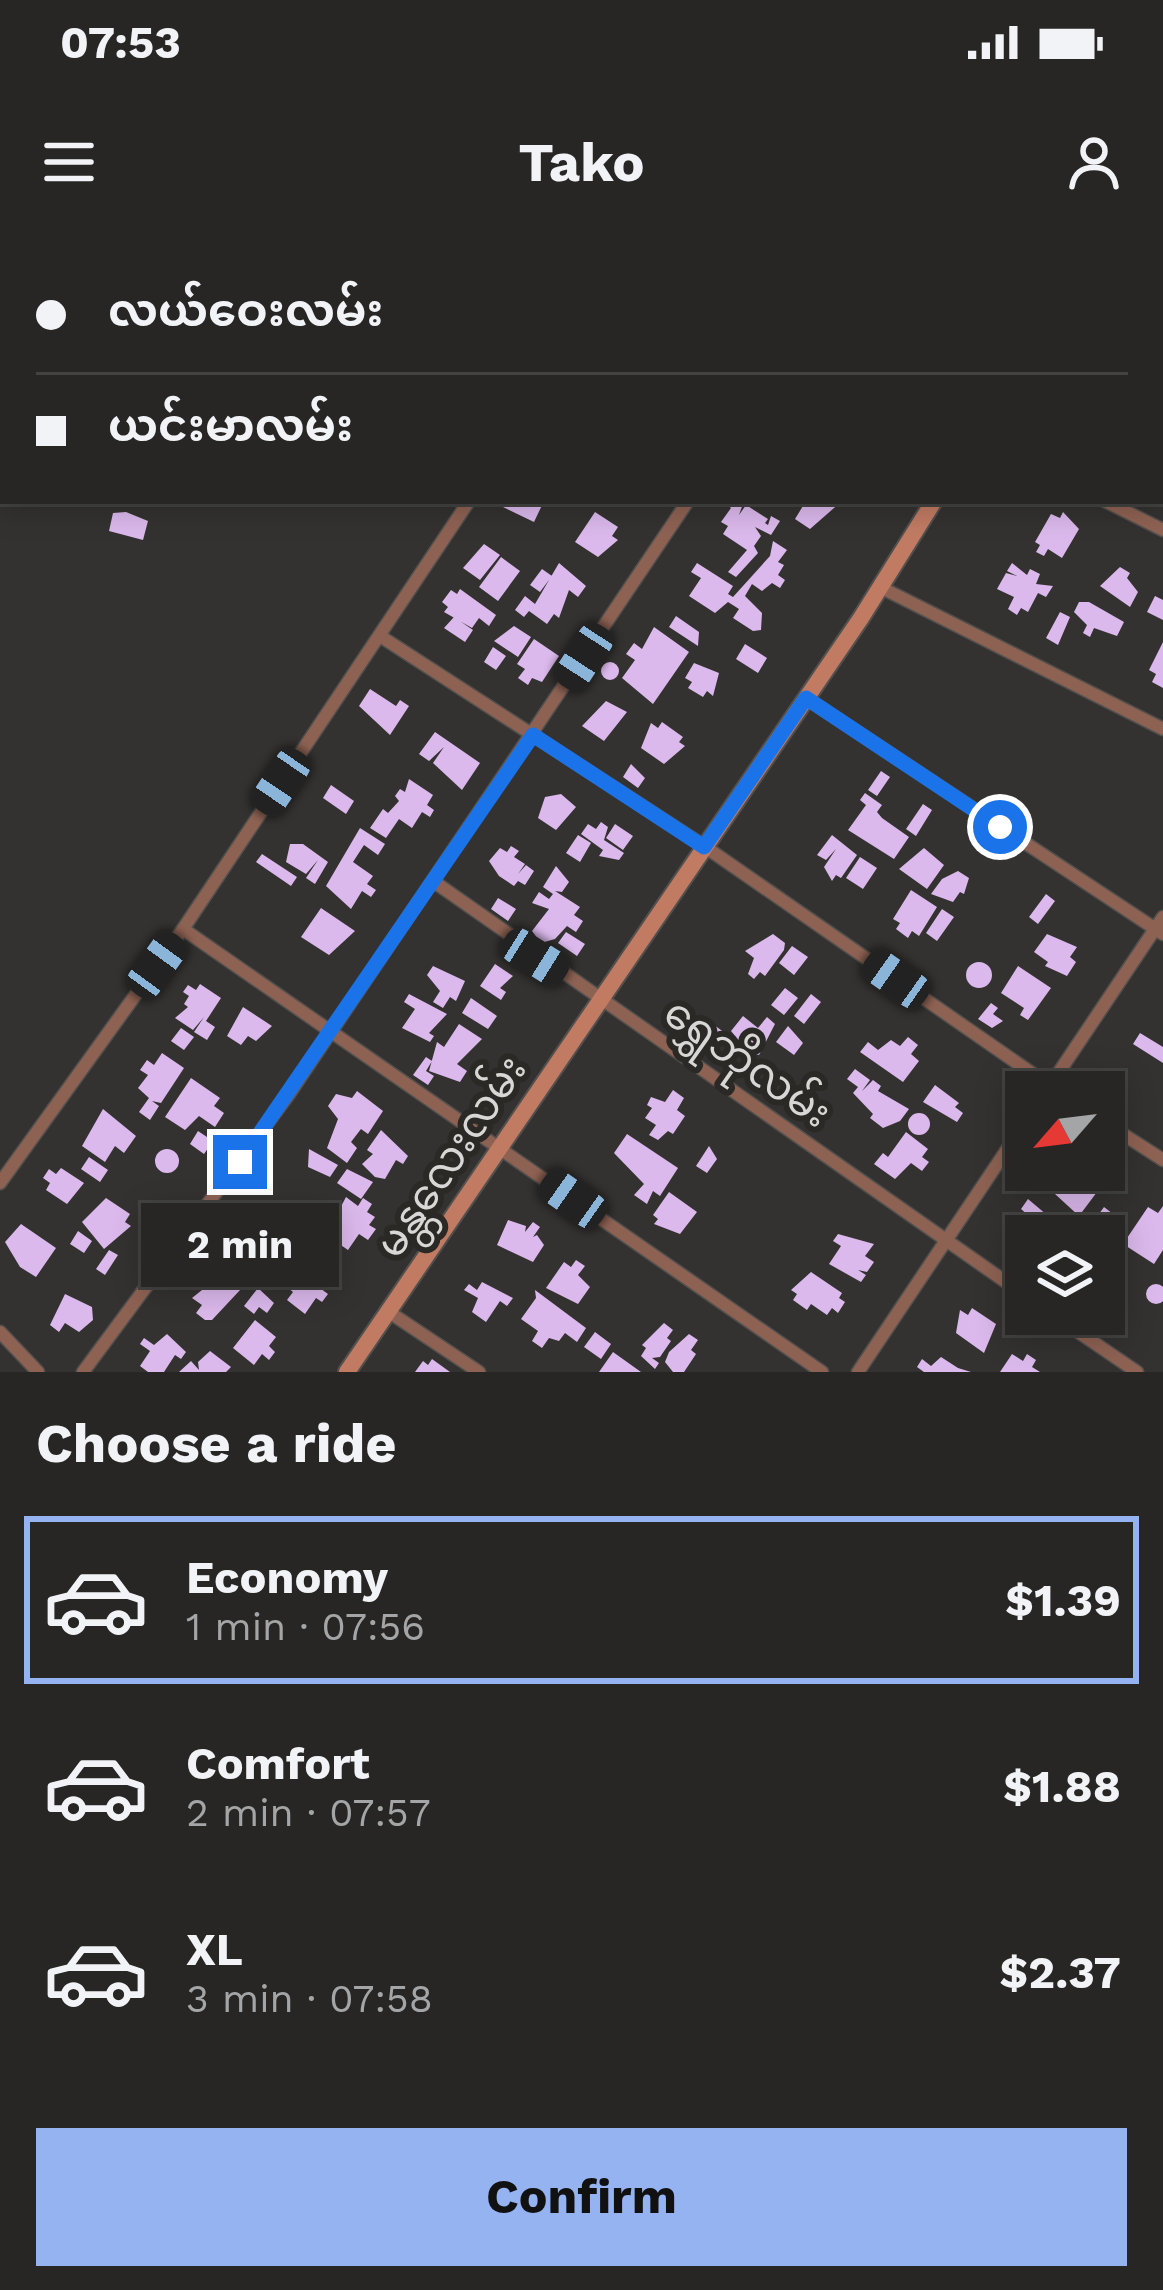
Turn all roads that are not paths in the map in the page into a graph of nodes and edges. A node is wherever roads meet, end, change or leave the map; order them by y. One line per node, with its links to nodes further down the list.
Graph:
1 (467, 504): 7 (street)
2 (686, 504): 10 (street)
3 (932, 504): 6 (main road, မန္တလေးလမ်း)
4 (1111, 504): 5 (street)
5 (1163, 530)
6 (880, 587): 8 (main road, မန္တလေးလမ်း); 9 (street)
7 (380, 636): 10 (street); 14 (street)
8 (806, 698): 11 (main road, မန္တလေးလမ်း); 13 (street)
9 (1163, 729)
10 (533, 735): 11 (street); 12 (street)
11 (704, 847): 15 (main road, မန္တလေးလမ်း); 17 (street)
12 (433, 881): 15 (street, ရွှေဘိုလမ်း); 16 (street)
13 (1160, 927): 18 (street)
14 (183, 929): 16 (street); 23 (street)
15 (599, 998): 20 (main road, မန္တလေးလမ်း); 24 (street, ရွှေဘိုလမ်း)
16 (331, 1031): 20 (street); 30 (street)
17 (1024, 1071)
18 (1064, 1071)
19 (1125, 1136): 22 (street)
20 (499, 1148): 26 (main road, မန္တလေးလမ်း); 33 (street)
21 (1005, 1152): 24 (street)
22 (1163, 1160)
23 (0, 1183)
24 (946, 1241): 25 (street, ရွှေဘိုလမ်း); 34 (street)
25 (1005, 1282)
26 (389, 1312): 31 (main road, မန္တလေးလမ်း); 32 (street)
27 (0, 1332): 29 (street)
28 (1082, 1335): 35 (street)
29 (38, 1372)
30 (83, 1372)
31 (346, 1372)
32 (479, 1372)
33 (822, 1372)
34 (858, 1372)
35 (1136, 1372)

